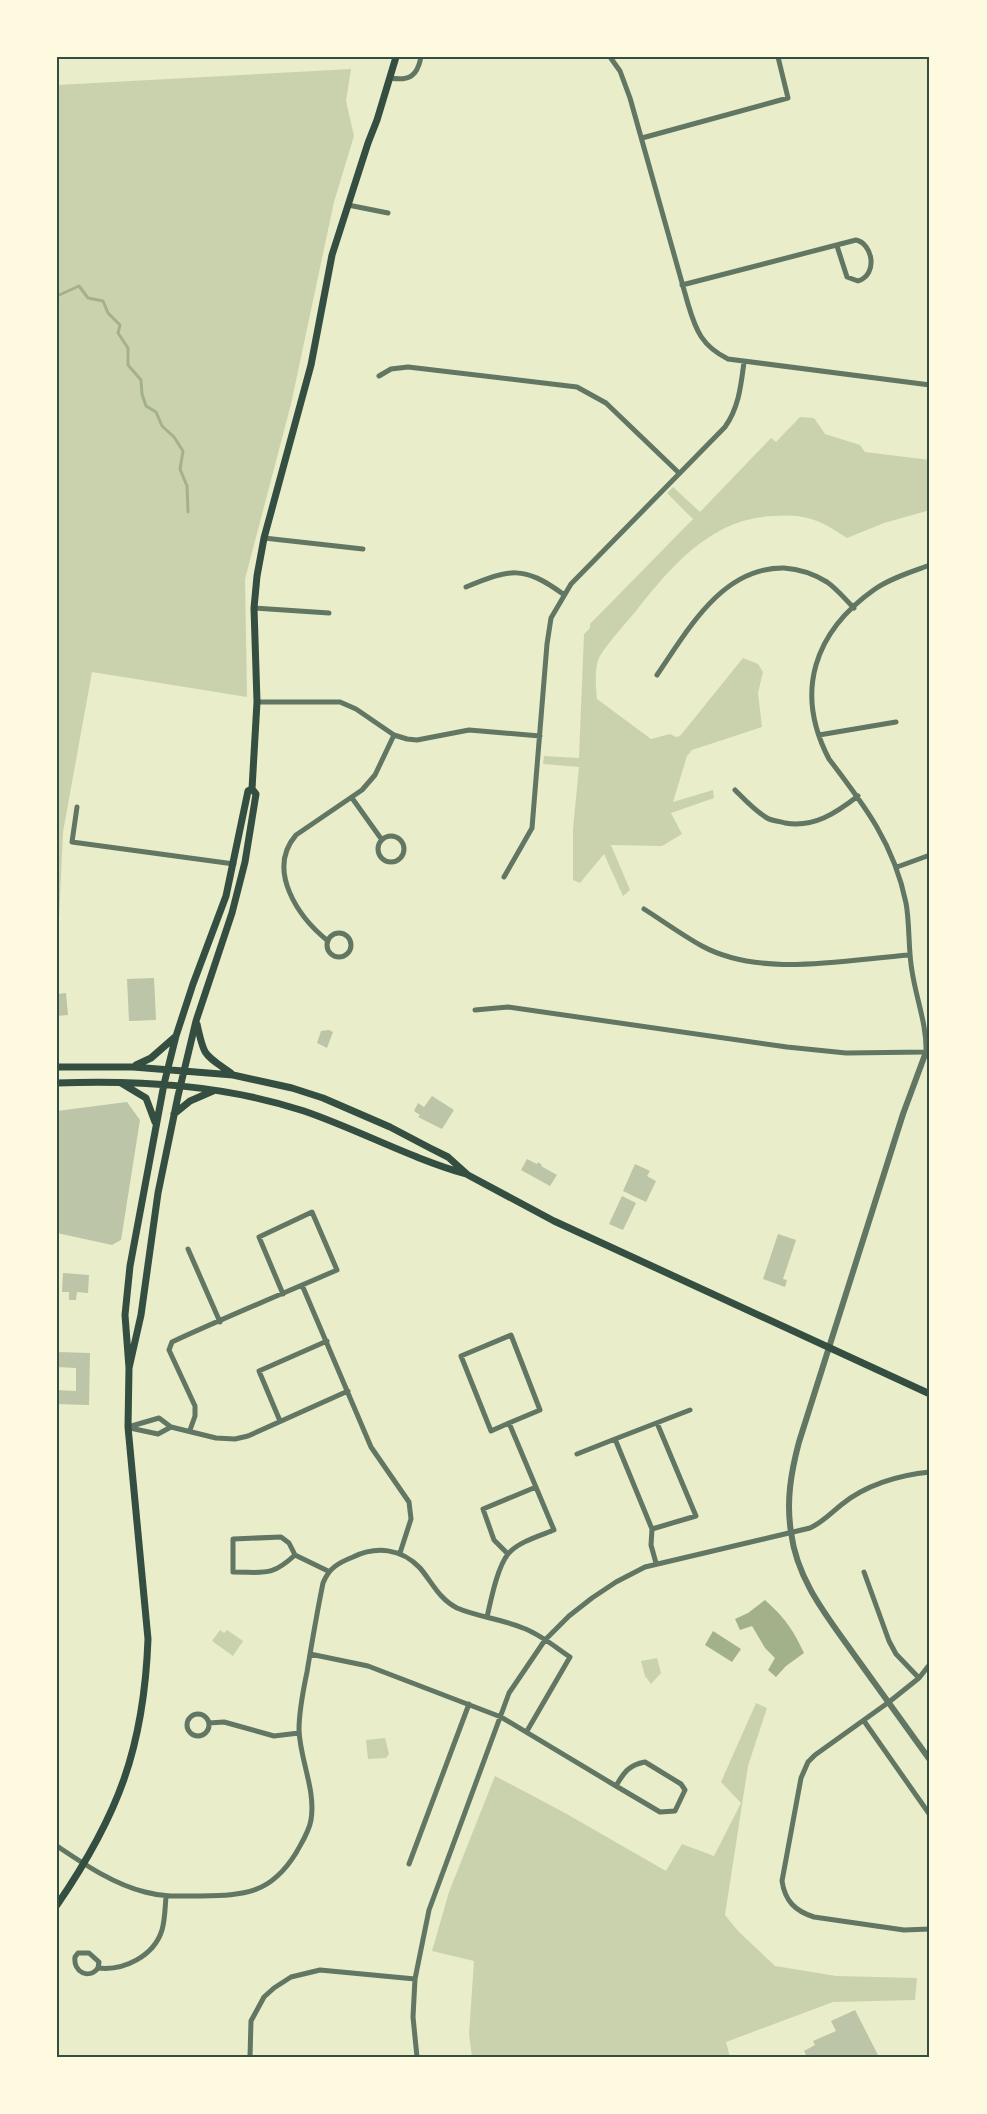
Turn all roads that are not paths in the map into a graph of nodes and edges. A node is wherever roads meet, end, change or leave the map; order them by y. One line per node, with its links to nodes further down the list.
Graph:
1 (396, 57): 5 (main road)
2 (421, 57): 5 (street)
3 (610, 57): 6 (street)
4 (778, 57): 6 (street)
5 (390, 78): 7 (main road)
6 (642, 138): 10 (street)
7 (348, 205): 8 (street); 15 (main road)
8 (388, 213)
9 (837, 246): 9 (street); 10 (street)
10 (682, 285): 11 (street)
11 (744, 362): 13 (street); 14 (street)
12 (379, 376): 14 (street)
13 (930, 385)
14 (680, 473): 19 (street)
15 (264, 538): 16 (street); 20 (main road)
16 (363, 549)
17 (930, 565): 21 (street)
18 (466, 587): 19 (street)
19 (564, 594): 27 (street)
20 (254, 608): 22 (street); 24 (main road)
21 (854, 608): 23 (street); 28 (street)
22 (329, 613)
23 (657, 675)
24 (257, 702): 26 (street); 29 (main road)
25 (896, 722): 28 (street)
26 (394, 735): 27 (street); 32 (street)
27 (540, 735): 38 (street)
28 (819, 735): 31 (street)
29 (252, 789): 36 (main road); 43 (main road)
30 (735, 790): 31 (street)
31 (858, 796): 37 (street)
32 (352, 798): 34 (street); 40 (street)
33 (77, 807): 36 (street)
34 (382, 840): 34 (street)
35 (930, 855): 37 (street)
36 (234, 864): 44 (main road)
37 (897, 867): 41 (street)
38 (504, 877)
39 (644, 909): 41 (street)
40 (328, 941): 40 (street)
41 (909, 955): 45 (street)
42 (475, 1010): 45 (street)
43 (196, 1021): 49 (main road); 50 (main road)
44 (176, 1036): 47 (main road); 48 (main road)
45 (928, 1052): 64 (street)
46 (57, 1067): 47 (main road)
47 (133, 1067): 48 (main road)
48 (168, 1069): 49 (main road); 53 (main road)
49 (183, 1070): 50 (main road); 54 (main road)
50 (233, 1075): 58 (main road)
51 (118, 1082): 52 (main road); 53 (main road); 57 (main road)
52 (57, 1083)
53 (164, 1084): 54 (main road); 57 (main road)
54 (180, 1085): 55 (main road); 56 (main road)
55 (214, 1090): 56 (main road); 58 (main road)
56 (174, 1114): 65 (main road)
57 (155, 1125): 65 (main road)
58 (468, 1174): 64 (main road)
59 (188, 1249): 62 (street)
60 (302, 1285): 61 (street); 61 (street); 63 (street)
61 (283, 1294): 62 (street)
62 (220, 1322): 74 (street)
63 (327, 1341): 66 (street); 69 (street)
64 (830, 1347): 67 (main road); 80 (street)
65 (129, 1368): 73 (main road)
66 (348, 1391): 69 (street); 81 (street)
67 (930, 1394)
68 (690, 1410): 71 (street)
69 (280, 1421): 74 (street)
70 (509, 1423): 70 (street); 78 (street)
71 (657, 1423): 75 (street); 79 (street)
72 (171, 1426): 73 (street); 73 (street); 74 (street)
73 (128, 1427): 103 (main road)
74 (190, 1430)
75 (615, 1439): 76 (street); 79 (street)
76 (577, 1454)
77 (930, 1472): 80 (street)
78 (536, 1487): 83 (street); 83 (street)
79 (652, 1529): 84 (street)
80 (791, 1533): 84 (street); 92 (street)
81 (400, 1553): 85 (street); 87 (street)
82 (295, 1554): 82 (street); 85 (street)
83 (508, 1554): 87 (street)
84 (656, 1563): 88 (street)
85 (328, 1571): 89 (street)
86 (864, 1572): 91 (street)
87 (487, 1617): 88 (street)
88 (545, 1640): 94 (street); 97 (street)
89 (310, 1654): 93 (street); 98 (street)
90 (930, 1664): 91 (street)
91 (919, 1678): 92 (street)
92 (889, 1702): 95 (street); 99 (street)
93 (469, 1704): 94 (street); 104 (street)
94 (501, 1717): 97 (street); 109 (street)
95 (864, 1721): 101 (street); 107 (street)
96 (209, 1723): 96 (street); 98 (street)
97 (527, 1731): 100 (street)
98 (299, 1733): 105 (street)
99 (930, 1760)
100 (616, 1786): 100 (street)
101 (930, 1815)
102 (57, 1846): 103 (street)
103 (84, 1864): 105 (street); 106 (main road)
104 (409, 1864)
105 (166, 1897): 108 (street)
106 (57, 1905)
107 (930, 1929)
108 (98, 1968): 108 (street)
109 (415, 1979): 110 (street); 111 (street)
110 (250, 2057)
111 (417, 2057)

